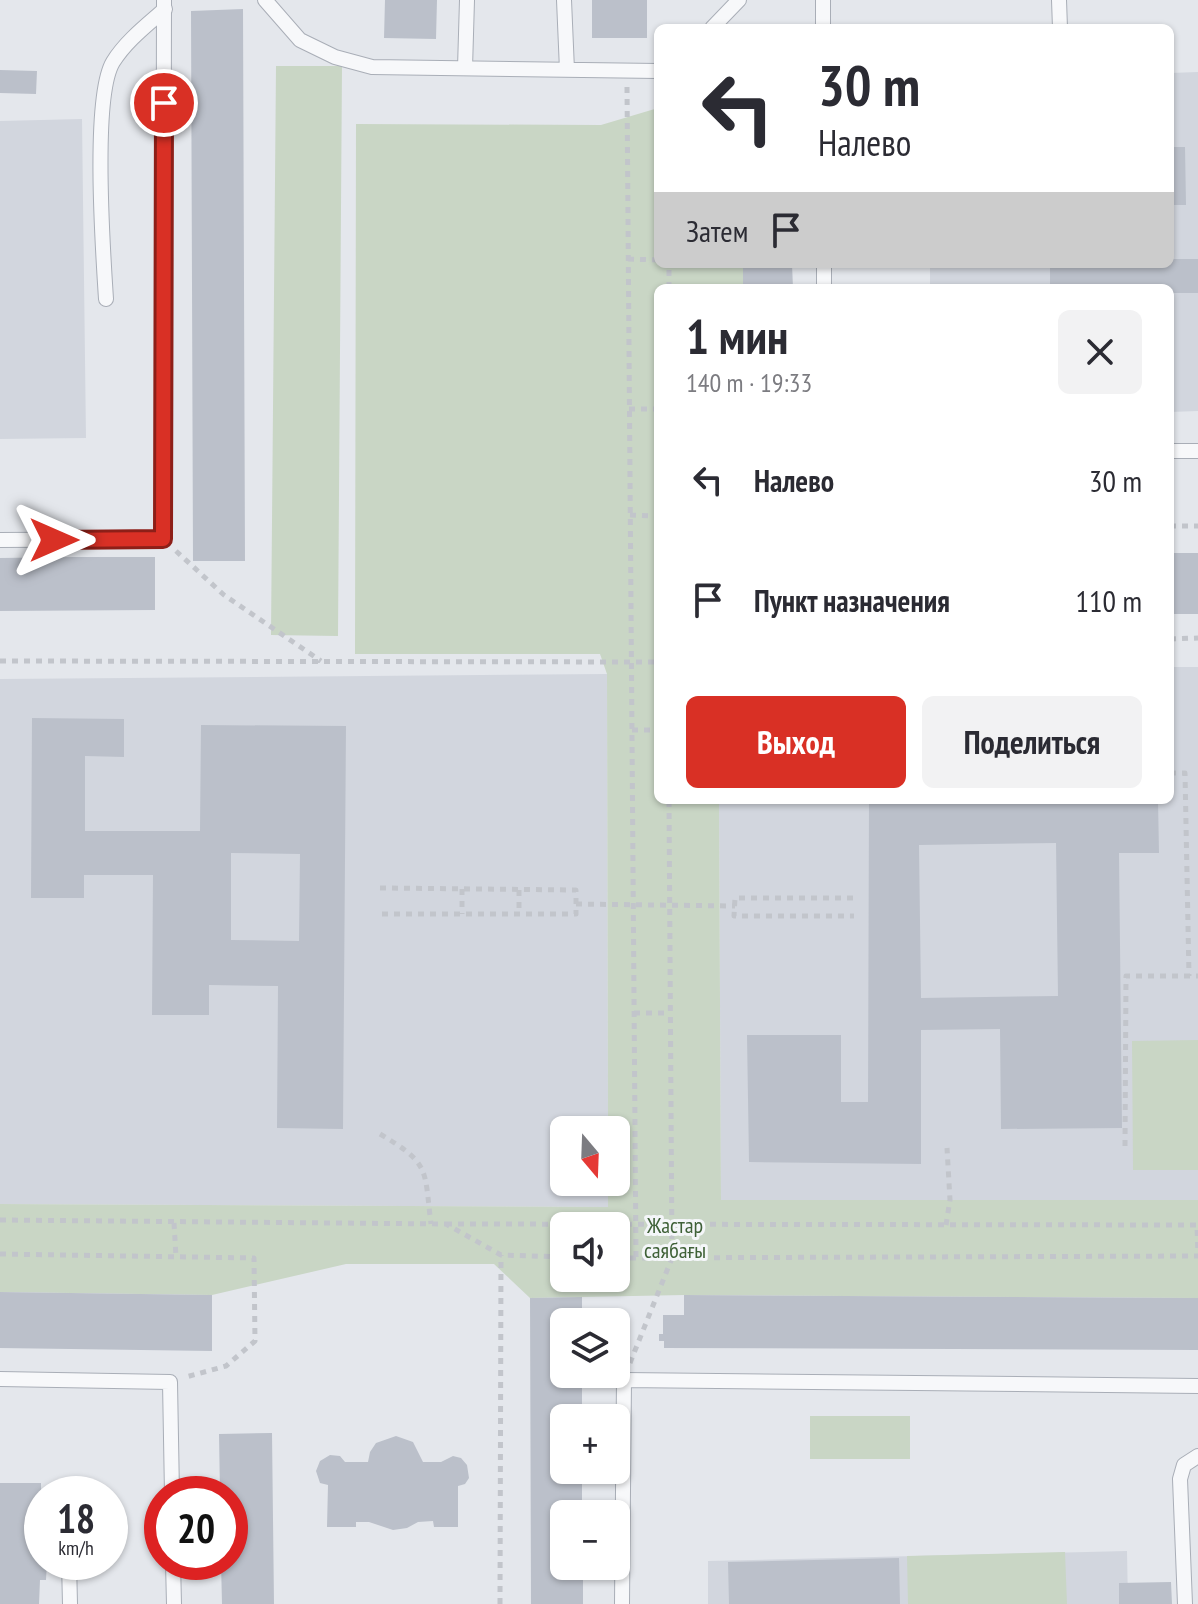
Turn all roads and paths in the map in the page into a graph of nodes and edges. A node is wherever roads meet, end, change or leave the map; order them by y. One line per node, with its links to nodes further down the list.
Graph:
1 (265, 0): 11 (lane)
2 (467, 0): 11 (lane)
3 (564, 0): 12 (lane)
4 (739, 0): 8 (lane)
5 (823, 0): 9 (lane)
6 (1059, 0): 10 (lane)
7 (164, 4): 17 (lane); 26 (lane)
8 (716, 24)
9 (823, 24)
10 (1060, 24)
11 (465, 68): 12 (lane)
12 (567, 70): 14 (lane)
13 (654, 71): 14 (lane)
14 (627, 72): 15 (path)
15 (628, 259): 16 (path); 18 (path)
16 (654, 260)
17 (106, 299)
18 (629, 409): 19 (path); 22 (path)
19 (654, 409)
20 (1174, 451): 21 (lane)
21 (1198, 451)
22 (630, 515): 23 (path); 32 (path)
23 (654, 516)
24 (1174, 526): 25 (path)
25 (1198, 526)
26 (163, 539): 27 (lane); 31 (path)
27 (0, 540)
28 (1198, 638): 29 (path)
29 (1174, 639)
30 (0, 661): 31 (path)
31 (322, 661): 32 (path)
32 (632, 661): 33 (path); 34 (path)
33 (654, 662)
34 (632, 730): 35 (path); 43 (path)
35 (654, 730)
36 (1174, 773): 50 (path)
37 (669, 804): 44 (path)
38 (380, 888): 39 (path)
39 (462, 889): 40 (path); 47 (path)
40 (519, 890): 42 (path); 48 (path)
41 (853, 898): 45 (path)
42 (576, 904): 43 (path); 48 (path)
43 (633, 905): 44 (path); 52 (path)
44 (670, 905): 45 (path); 53 (path)
45 (735, 906): 49 (path)
46 (380, 914): 47 (path)
47 (462, 914): 48 (path)
48 (519, 914)
49 (854, 916)
50 (1189, 976): 51 (path); 55 (path)
51 (1198, 976)
52 (634, 1013): 53 (path); 61 (path)
53 (670, 1013): 62 (path)
54 (380, 1134): 59 (path)
55 (1125, 1146)
56 (947, 1148): 63 (path)
57 (0, 1220): 58 (path)
58 (174, 1223): 59 (path); 66 (path)
59 (431, 1224): 60 (path)
60 (446, 1224): 61 (path); 65 (path)
61 (636, 1224): 62 (path); 69 (path)
62 (672, 1224): 63 (path); 70 (path)
63 (946, 1225): 70 (path)
64 (0, 1254): 66 (path)
65 (501, 1255): 67 (path); 83 (path)
66 (176, 1257): 74 (path)
67 (550, 1257)
68 (630, 1258): 69 (path)
69 (636, 1258): 70 (path)
70 (672, 1258): 71 (path)
71 (630, 1365)
72 (0, 1379): 74 (lane)
73 (630, 1380): 75 (lane)
74 (170, 1382): 78 (lane)
75 (1198, 1386)
76 (624, 1388): 84 (lane)
77 (1198, 1456): 85 (lane)
78 (172, 1476)
79 (69, 1580): 81 (lane)
80 (173, 1580): 82 (lane)
81 (70, 1604)
82 (174, 1604)
83 (500, 1604)
84 (622, 1604)
85 (1185, 1604)

